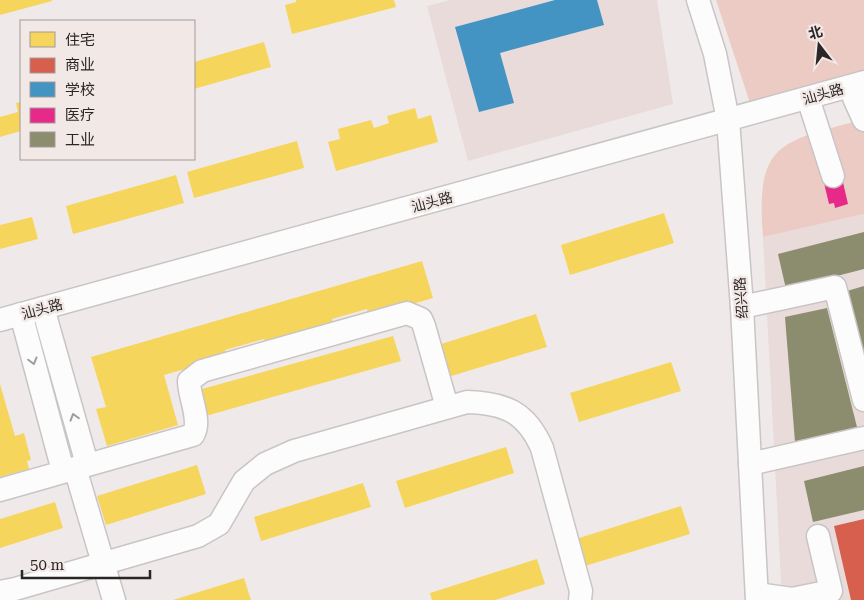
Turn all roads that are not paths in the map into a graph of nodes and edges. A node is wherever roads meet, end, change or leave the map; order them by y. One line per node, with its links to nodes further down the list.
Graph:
1 (698, 0): 5 (street, 绍兴路)
2 (861, 92): 3 (street, 汕头路); 4 (street)
3 (810, 104): 5 (street, 汕头路); 6 (street)
4 (864, 120)
5 (728, 126): 7 (street, 绍兴路); 8 (street, 汕头路)
6 (833, 176)
7 (742, 307): 11 (street); 14 (street, 绍兴路)
8 (45, 314): 9 (street, 汕头路); 15 (street, one-way to 8)
9 (15, 320): 10 (street, 汕头路); 15 (street, one-way to 15)
10 (0, 333)
11 (864, 400)
12 (446, 407): 15 (street); 18 (street); 22 (street)
13 (864, 438): 14 (street)
14 (750, 464): 20 (street, 绍兴路)
15 (75, 468): 16 (street); 18 (street)
16 (0, 490)
17 (818, 536): 20 (street)
18 (103, 563): 19 (street); 21 (street)
19 (0, 592)
20 (757, 597)
21 (114, 600)
22 (580, 600)

